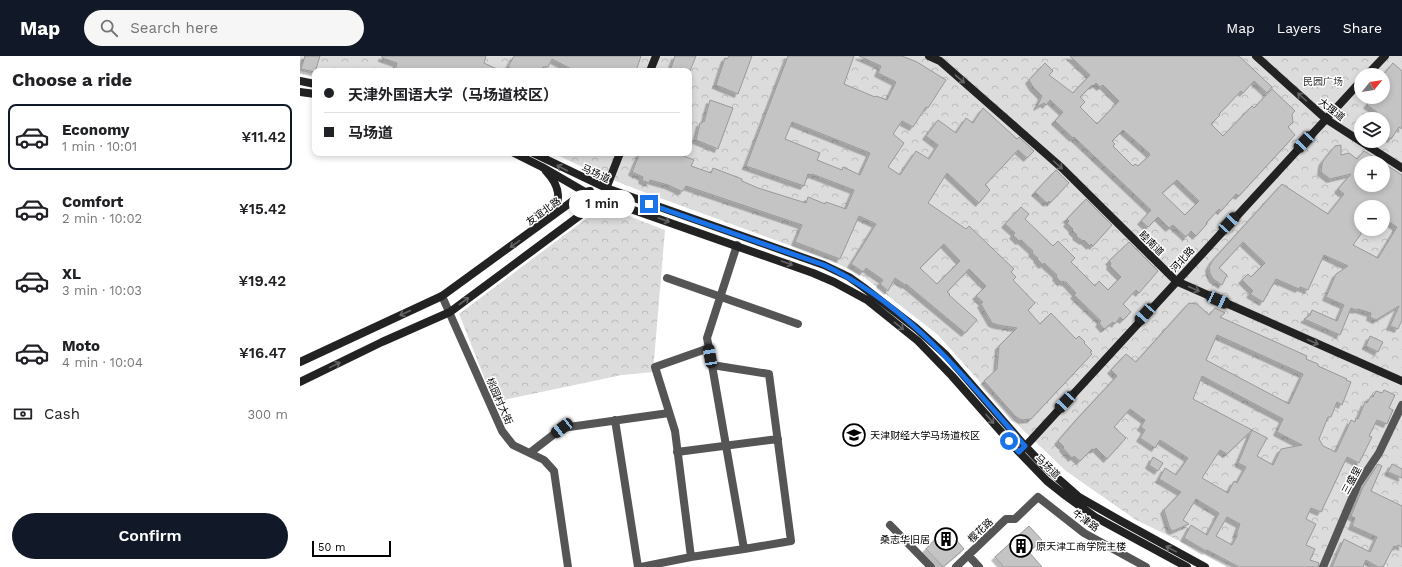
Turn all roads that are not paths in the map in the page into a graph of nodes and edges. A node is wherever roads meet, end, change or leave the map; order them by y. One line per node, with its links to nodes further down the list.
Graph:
1 (656, 56): 5 (main road)
2 (929, 56): 24 (main road, 睦南道, one-way to 24)
3 (1256, 56): 12 (main road, 大理道, one-way to 3)
4 (1384, 56): 6 (main road)
5 (651, 68)
6 (1373, 68)
7 (300, 81): 8 (main road)
8 (312, 83)
9 (1354, 89): 12 (main road, 河北路)
10 (300, 92): 11 (main road)
11 (312, 94)
12 (1326, 119): 17 (main road, 大理道); 24 (main road, 河北路)
13 (520, 156): 16 (main road, 马场道)
14 (540, 156): 18 (main road, 马场道, one-way to 14)
15 (619, 156): 18 (main road)
16 (542, 167): 19 (main road, 马场道); 21 (main road)
17 (1402, 168)
18 (606, 188): 19 (main road, 友谊北路); 20 (main road); 39 (main road, 马场道)
19 (585, 192): 20 (main road, 马场道); 21 (main road, 友谊北路)
20 (602, 198): 22 (main road, 马场道, one-way to 22); 27 (main road, one-way to 20)
21 (547, 221): 25 (main road, 友谊北路, one-way to 25)
22 (737, 245): 26 (street); 39 (main road, 马场道, one-way to 39)
23 (667, 278): 26 (street)
24 (1176, 281): 32 (main road, 睦南道, one-way to 32); 39 (main road, 河北路)
25 (442, 296): 27 (street, 桃园村大街); 30 (main road, 友谊北路, one-way to 30)
26 (720, 297): 28 (street); 29 (street)
27 (450, 312): 33 (main road, one-way to 27); 40 (street, 桃园村大街)
28 (798, 324)
29 (709, 348): 31 (street); 35 (street)
30 (300, 362)
31 (712, 365): 37 (street); 38 (street)
32 (1402, 381)
33 (300, 382)
34 (1402, 405): 55 (street, 三盛里)
35 (669, 413): 36 (street); 41 (street)
36 (615, 420): 40 (street); 50 (street)
37 (778, 439): 38 (street); 44 (street)
38 (726, 445): 41 (street); 44 (street)
39 (1022, 449): 47 (main road, 马场道)
40 (531, 452): 49 (street, 桃园村大街)
41 (677, 452): 46 (street)
42 (1038, 497): 45 (street, 樱花路); 48 (street, 牛津路)
43 (890, 525): 51 (street)
44 (744, 549): 46 (street)
45 (968, 555): 52 (street, 樱花路); 53 (street)
46 (690, 557): 50 (street)
47 (1186, 565): 54 (main road, 马场道)
48 (1140, 566)
49 (568, 567)
50 (640, 567)
51 (931, 567)
52 (956, 567)
53 (979, 567)
54 (1205, 567)
55 (1323, 567)

